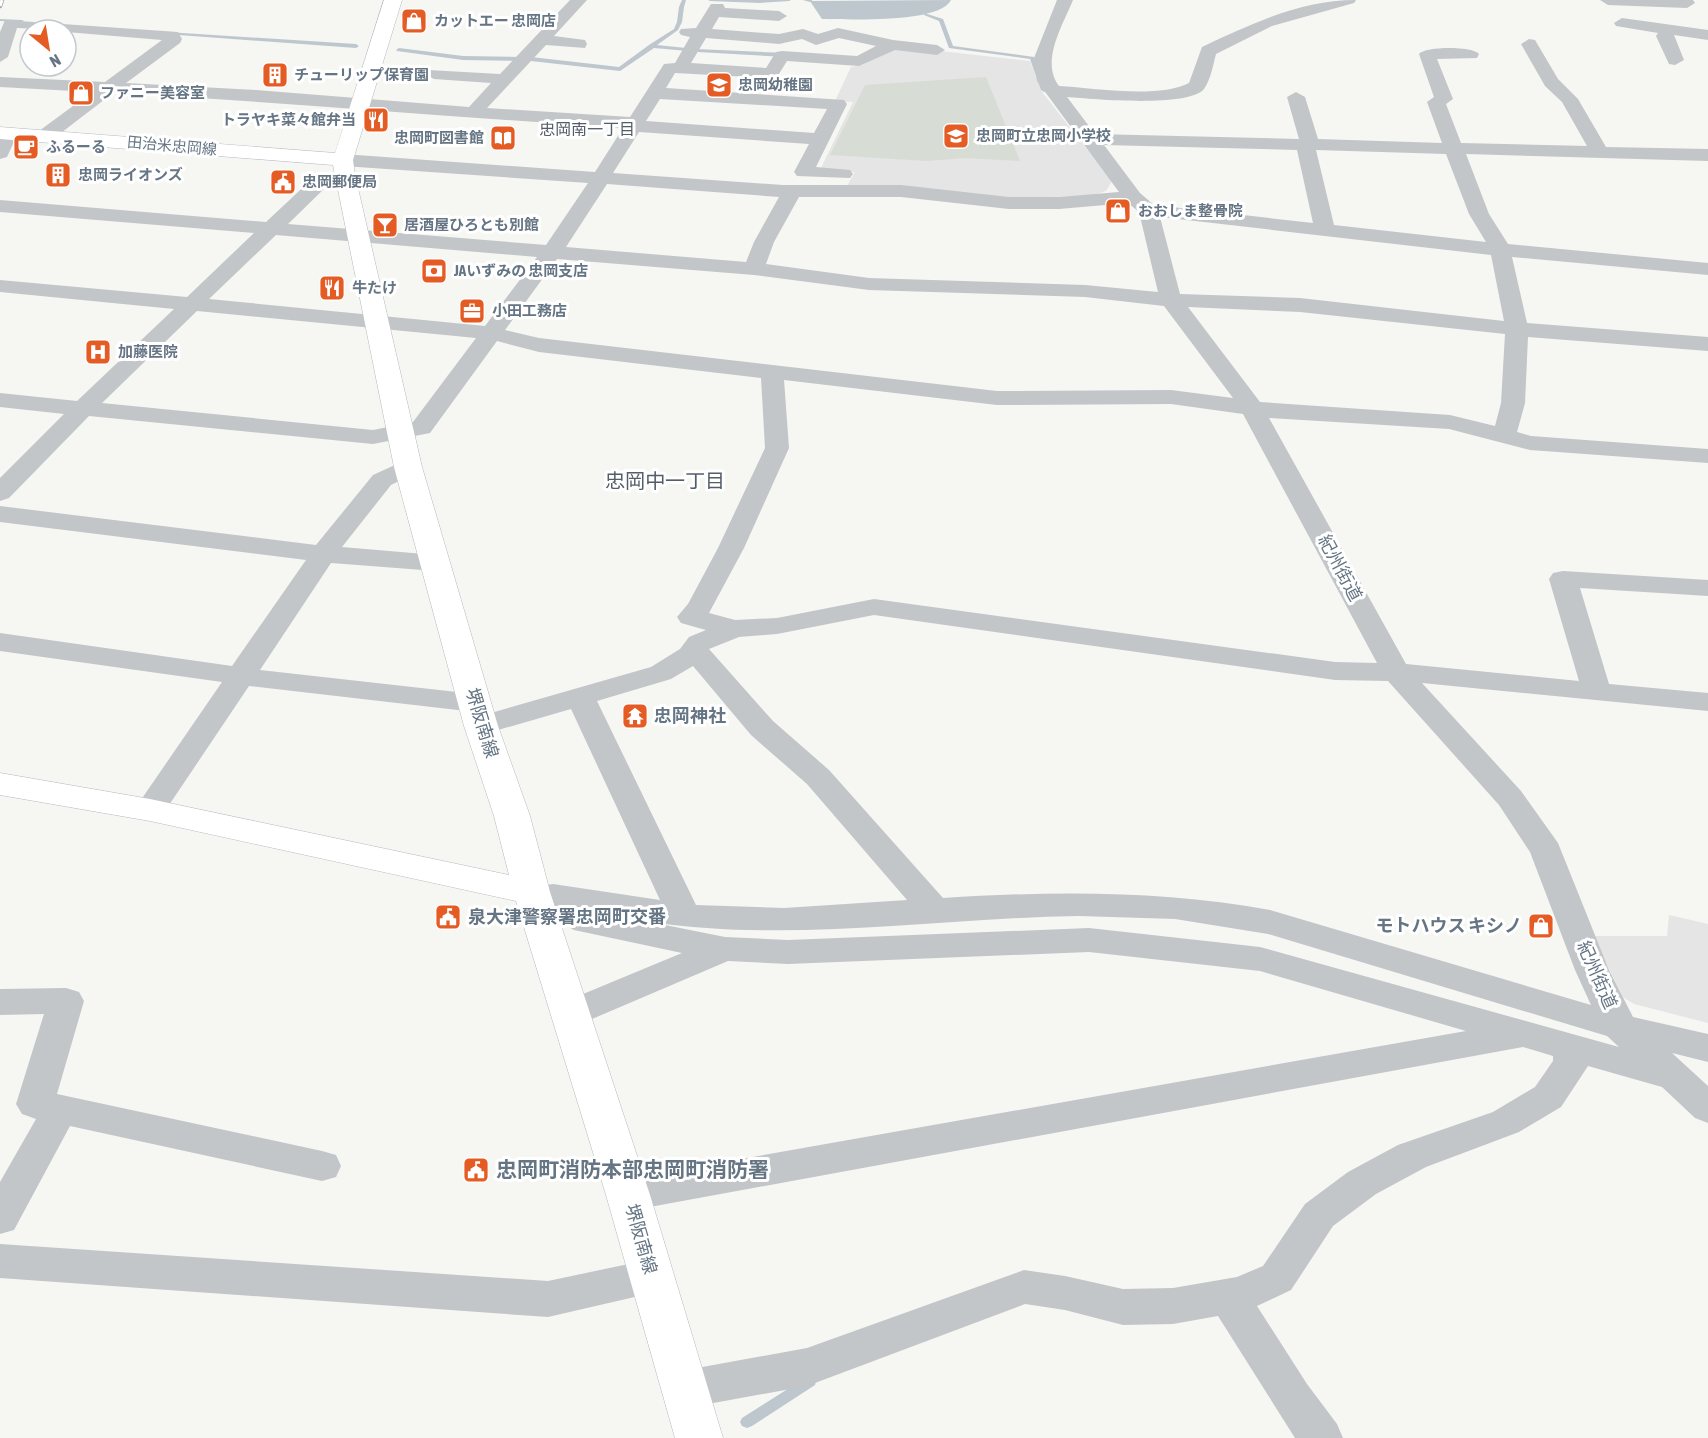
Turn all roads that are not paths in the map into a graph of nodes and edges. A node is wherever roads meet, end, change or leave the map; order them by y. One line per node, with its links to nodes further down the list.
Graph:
1 (393, 0): 32 (main road, 堺阪南線)
2 (579, 0): 13 (street)
3 (1065, 0): 29 (street, 紀州街道)
4 (1348, 0): 29 (street)
5 (1608, 0): 6 (street)
6 (1685, 0)
7 (1622, 23): 9 (street)
8 (901, 27): 15 (street)
9 (1669, 31): 11 (street); 23 (street)
10 (694, 33): 12 (street); 12 (street); 24 (street)
11 (1708, 35)
12 (756, 37): 14 (street)
13 (542, 39): 16 (street); 26 (street)
14 (816, 40): 15 (street); 22 (street)
15 (872, 41): 18 (street)
16 (579, 44)
17 (1529, 44): 41 (street)
18 (892, 45): 19 (street); 22 (street)
19 (937, 50)
20 (1471, 54): 40 (street)
21 (0, 57): 28 (street)
22 (836, 59): 24 (street)
23 (1675, 60)
24 (680, 68): 30 (street)
25 (434, 74): 26 (street)
26 (504, 79): 33 (street)
27 (0, 82): 28 (street)
28 (110, 87): 32 (street); 36 (street)
29 (1052, 91): 38 (street, 紀州街道)
30 (655, 93): 34 (street); 37 (street)
31 (1296, 97): 39 (street)
32 (360, 104): 33 (street); 44 (main road, 堺阪南線)
33 (474, 112): 34 (street)
34 (637, 124): 37 (street); 45 (street)
35 (4, 133): 36 (main road, 田治米忠岡線); 42 (street)
36 (46, 135): 44 (main road, 田治米忠岡線)
37 (820, 139): 47 (street)
38 (1089, 139): 39 (street); 48 (street, 紀州街道)
39 (1305, 144): 40 (street); 51 (street)
40 (1452, 149): 41 (street); 53 (street)
41 (1600, 152): 43 (street)
42 (0, 153)
43 (1708, 155)
44 (343, 168): 45 (street); 50 (street); 52 (main road, 堺阪南線)
45 (602, 179): 46 (street); 54 (street)
46 (792, 191): 47 (street); 55 (street)
47 (837, 191): 48 (street)
48 (1141, 203): 51 (street); 58 (street, 紀州街道)
49 (0, 206): 50 (street)
50 (272, 228): 52 (street); 59 (street)
51 (1325, 230): 53 (street)
52 (357, 236): 54 (street); 60 (main road, 堺阪南線)
53 (1501, 250): 56 (street); 61 (street)
54 (550, 252): 55 (street); 62 (street)
55 (754, 269): 58 (street)
56 (1708, 269)
57 (0, 286): 59 (street)
58 (1171, 300): 61 (street); 66 (street, 紀州街道)
59 (194, 305): 60 (street); 67 (street)
60 (375, 322): 62 (street); 68 (main road, 堺阪南線)
61 (1517, 328): 63 (street); 69 (street)
62 (492, 333): 64 (street); 68 (street)
63 (1708, 344)
64 (772, 373): 66 (street); 77 (street)
65 (0, 400): 67 (street)
66 (1251, 406): 69 (street); 80 (street, 紀州街道)
67 (82, 408): 68 (street); 72 (street)
68 (398, 434): 71 (main road, 堺阪南線)
69 (1504, 437): 70 (street)
70 (1708, 456)
71 (408, 467): 74 (street); 75 (main road, 堺阪南線)
72 (0, 493)
73 (0, 514): 74 (street)
74 (323, 554): 75 (street); 81 (street)
75 (436, 564): 85 (main road, 堺阪南線)
76 (1708, 588): 82 (street)
77 (734, 628): 79 (street); 80 (street)
78 (0, 642): 81 (street)
79 (694, 649): 83 (street); 90 (street)
80 (1396, 672): 82 (street); 98 (street, 紀州街道)
81 (239, 676): 85 (street); 87 (street)
82 (1597, 691): 84 (street)
83 (581, 698): 85 (street); 91 (street)
84 (1708, 702)
85 (478, 714): 88 (main road, 堺阪南線)
86 (0, 784): 87 (main road)
87 (150, 810): 88 (main road)
88 (532, 892): 91 (street); 94 (street); 97 (main road, 堺阪南線)
89 (1124, 905): 90 (street); 92 (street); 93 (street)
90 (935, 910): 91 (street)
91 (684, 916)
92 (1270, 922): 95 (street); 98 (street)
93 (1126, 943): 94 (street); 95 (street)
94 (725, 949): 97 (street)
95 (1260, 959): 99 (street)
96 (0, 1002): 104 (street)
97 (572, 1013): 106 (main road, 堺阪南線)
98 (1620, 1027): 100 (street); 102 (street, 紀州街道)
99 (1526, 1034): 101 (street); 106 (street)
100 (1708, 1048)
101 (1571, 1049): 102 (street); 110 (street)
102 (1692, 1081): 103 (street, 紀州街道)
103 (1708, 1108)
104 (60, 1110): 105 (street); 107 (street)
105 (322, 1166)
106 (628, 1196): 109 (main road, 堺阪南線)
107 (0, 1218)
108 (0, 1261): 109 (street)
109 (652, 1276): 111 (main road, 堺阪南線)
110 (1228, 1296): 111 (street); 113 (street)
111 (686, 1389): 112 (main road, 堺阪南線)
112 (699, 1438)
113 (1321, 1438)

